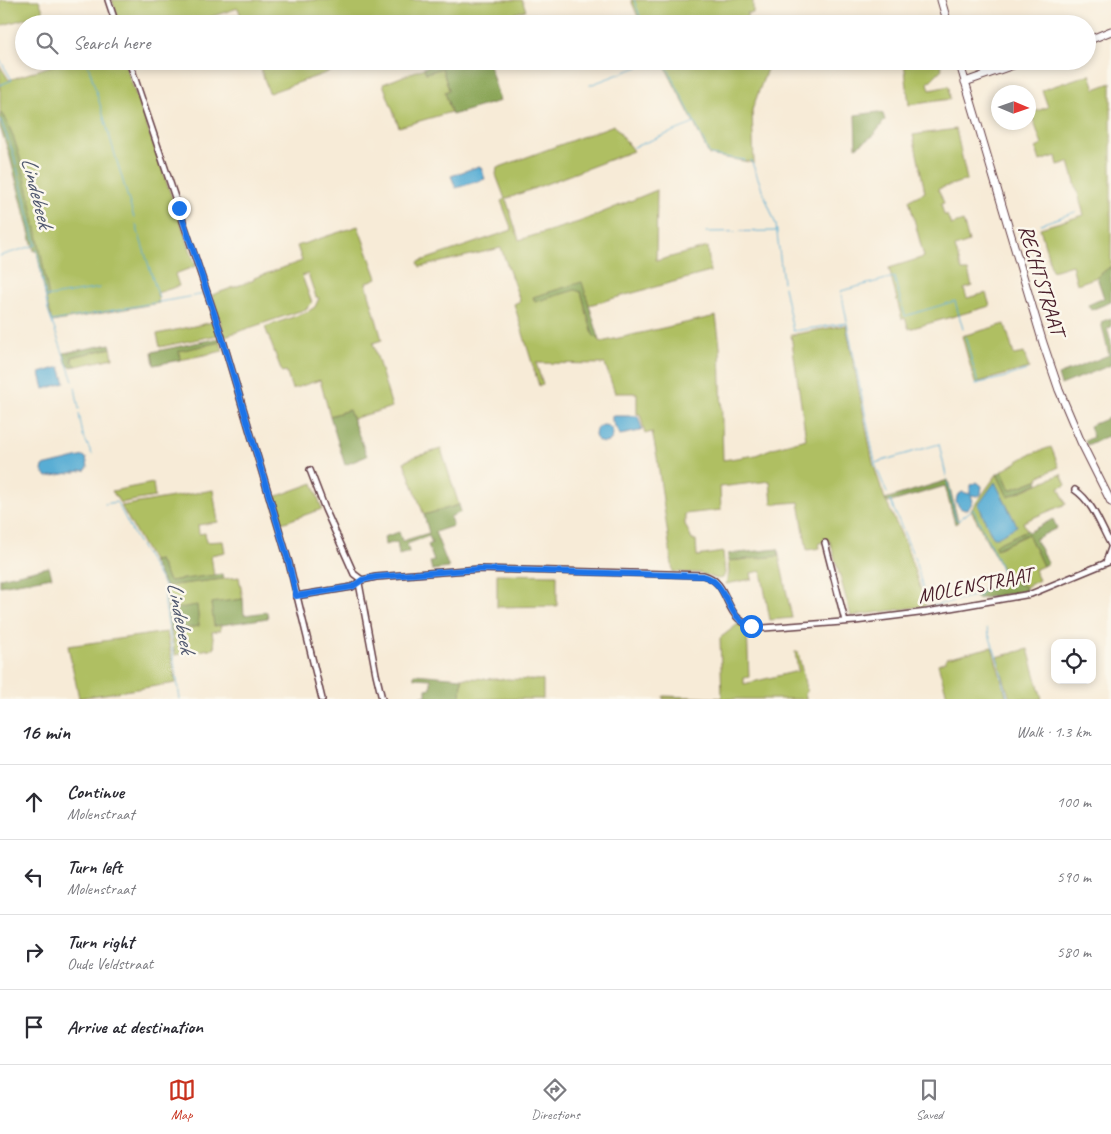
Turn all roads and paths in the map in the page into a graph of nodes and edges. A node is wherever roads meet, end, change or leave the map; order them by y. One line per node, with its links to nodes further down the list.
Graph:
1 (108, 0): 3 (street)
2 (942, 0): 4 (street)
3 (113, 15)
4 (946, 15)
5 (1111, 31): 6 (street)
6 (1096, 37)
7 (132, 70): 18 (street)
8 (962, 70): 10 (street, RECHTSTRAAT)
9 (999, 70): 10 (street)
10 (965, 82): 13 (street, RECHTSTRAAT)
11 (310, 470): 17 (street)
12 (1075, 490): 15 (street, MOLENSTRAAT)
13 (1111, 502)
14 (825, 543): 19 (street)
15 (1111, 546): 16 (street, MOLENSTRAAT)
16 (1109, 562): 19 (street, MOLENSTRAAT)
17 (361, 582): 18 (street, MOLENSTRAAT); 19 (street, MOLENSTRAAT); 21 (street)
18 (296, 596): 20 (street)
19 (845, 622)
20 (322, 699)
21 (382, 699)

